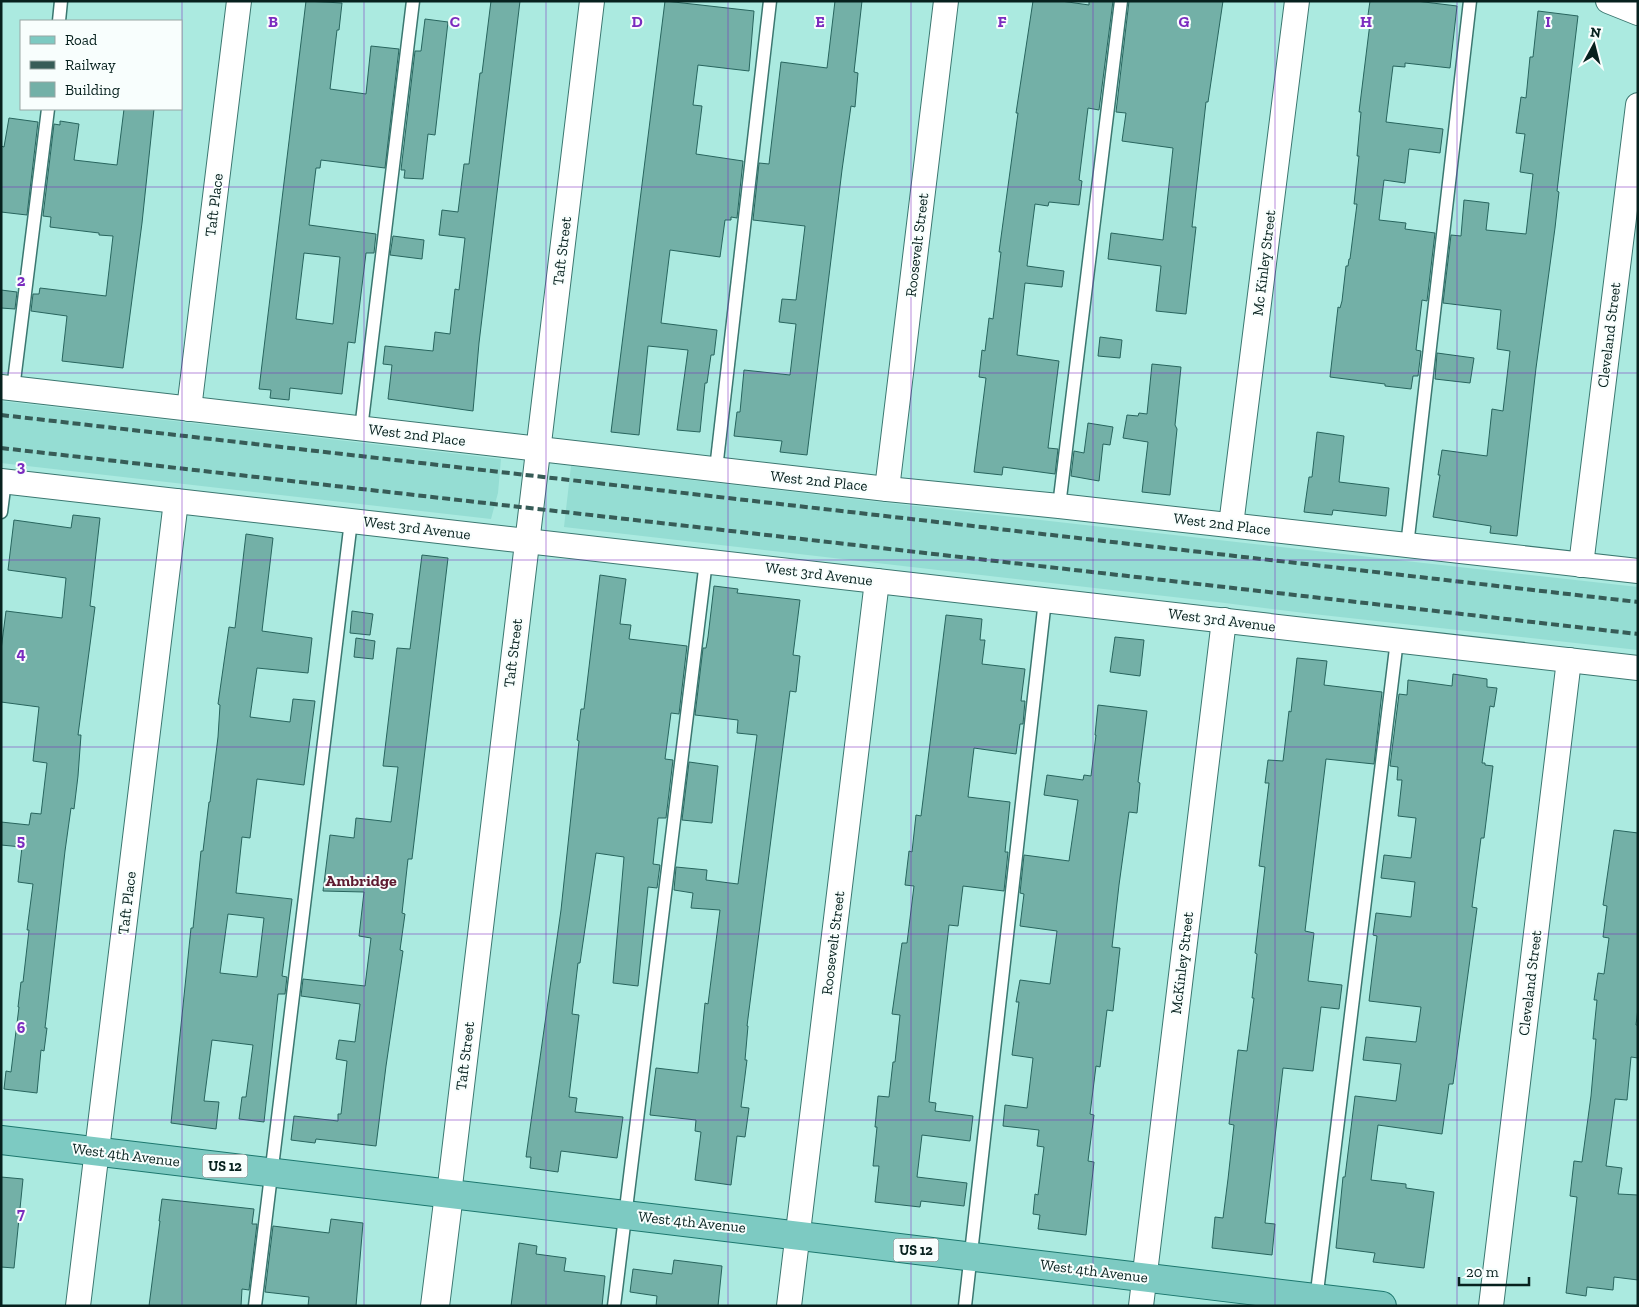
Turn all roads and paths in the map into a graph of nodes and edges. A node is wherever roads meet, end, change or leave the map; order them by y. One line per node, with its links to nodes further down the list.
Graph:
1 (61, 1): 12 (lane)
2 (239, 1): 16 (street, Taft Place)
3 (412, 1): 17 (lane)
4 (592, 1): 18 (street, Taft Street)
5 (770, 1): 19 (lane)
6 (946, 1): 21 (street, Roosevelt Street)
7 (1121, 1): 23 (lane)
8 (1297, 1): 26 (street, Mc Kinley Street)
9 (1470, 1): 28 (lane)
10 (1608, 1): 11 (street)
11 (1638, 13)
12 (59, 20)
13 (1638, 106): 30 (street, Cleveland Street)
14 (48, 110): 15 (lane)
15 (7, 388): 16 (street, West 2nd Place)
16 (189, 409): 17 (street, West 2nd Place)
17 (361, 429): 18 (street, West 2nd Place)
18 (538, 450): 19 (street, West 2nd Place); 27 (street, Taft Street)
19 (716, 469): 21 (street, West 2nd Place)
20 (3, 481): 22 (street, West 3rd Avenue); 24 (lane)
21 (888, 489): 23 (street, West 2nd Place)
22 (176, 500): 25 (street, West 3rd Avenue); 39 (street, Taft Place)
23 (1059, 506): 26 (street, West 2nd Place)
24 (1, 512)
25 (351, 521): 27 (street, West 3rd Avenue); 40 (lane)
26 (1231, 525): 28 (street, West 2nd Place)
27 (526, 541): 29 (street, West 3rd Avenue); 41 (street, Taft Street)
28 (1407, 546): 30 (street, West 2nd Place)
29 (706, 561): 32 (street, West 3rd Avenue); 42 (lane)
30 (1581, 565): 31 (street, West 2nd Place)
31 (1638, 571)
32 (877, 581): 33 (street, West 3rd Avenue); 43 (street, Roosevelt Street)
33 (1045, 600): 34 (street, West 3rd Avenue); 44 (lane)
34 (1224, 620): 35 (street, West 3rd Avenue); 45 (street, McKinley Street)
35 (1396, 640): 36 (street, West 3rd Avenue); 46 (lane)
36 (1569, 660): 37 (street, West 3rd Avenue); 55 (street, Cleveland Street)
37 (1638, 668)
38 (1, 1140): 39 (main road, West 4th Avenue / US 12)
39 (97, 1152): 40 (main road, West 4th Avenue / US 12); 47 (street, Taft Place)
40 (271, 1171): 41 (main road, West 4th Avenue / US 12); 48 (lane)
41 (449, 1194): 42 (main road, West 4th Avenue / US 12); 49 (street, Taft Street)
42 (625, 1215): 43 (main road, West 4th Avenue / US 12); 50 (lane)
43 (797, 1234): 44 (main road, West 4th Avenue / US 12); 51 (street, Roosevelt Street)
44 (971, 1256): 45 (main road, West 4th Avenue / US 12); 52 (lane)
45 (1144, 1277): 46 (main road, West 4th Avenue / US 12); 53 (street, McKinley Street)
46 (1315, 1302): 54 (main road, West 4th Avenue / US 12)
47 (78, 1306)
48 (255, 1306)
49 (435, 1306)
50 (614, 1306)
51 (789, 1306)
52 (965, 1306)
53 (1141, 1306)
54 (1382, 1306)
55 (1491, 1306)

